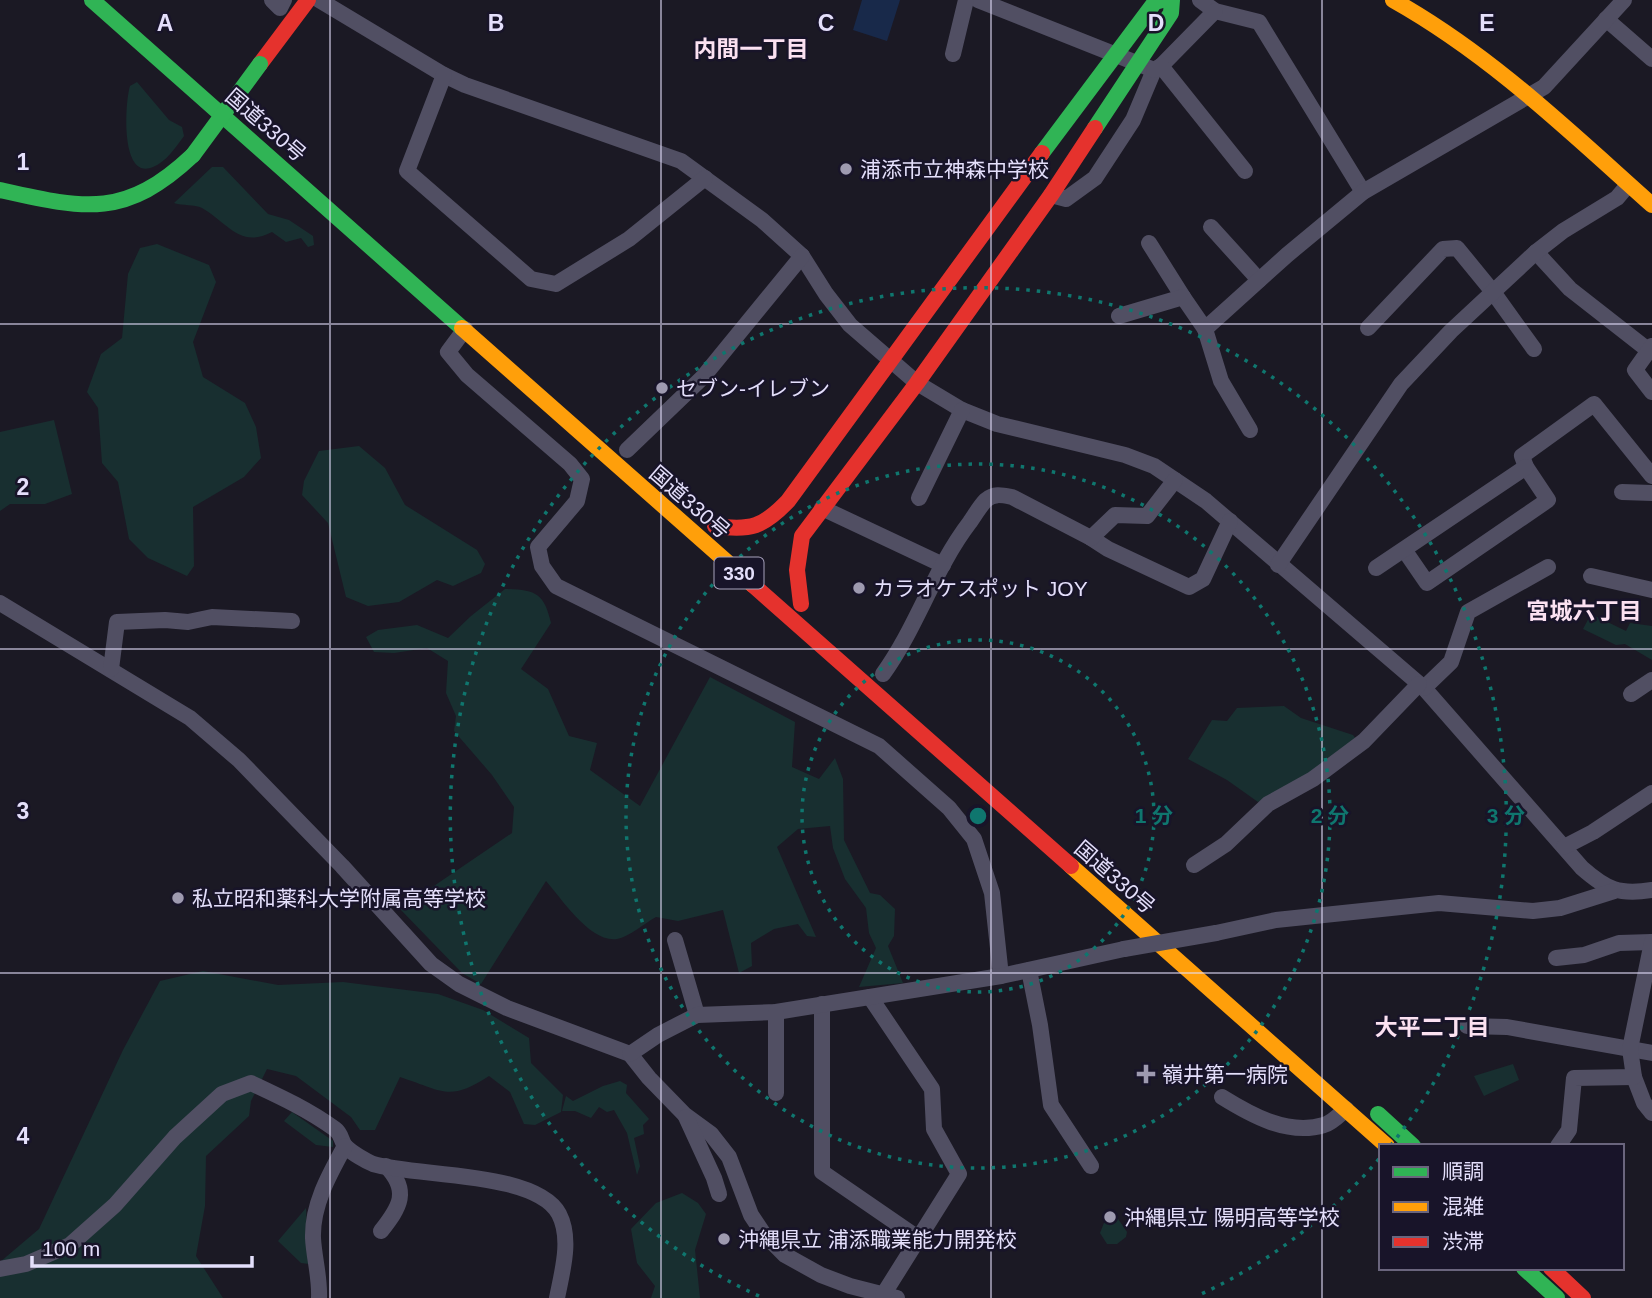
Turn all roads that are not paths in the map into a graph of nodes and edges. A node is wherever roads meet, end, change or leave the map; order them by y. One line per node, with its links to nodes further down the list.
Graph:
1 (92, 0): 40 (main road, 国道330号 / 330)
2 (272, 0): 3 (street)
3 (284, 0)
4 (308, 0): 27 (main road, bridge)
5 (319, 0): 20 (street)
6 (966, 0): 15 (street)
7 (978, 0): 16 (street)
8 (1162, 0): 16 (main road)
9 (1172, 0): 18 (main road)
10 (1200, 0): 13 (street)
11 (1393, 0): 22 (main road)
12 (1624, 0): 14 (street)
13 (1215, 12): 19 (street); 28 (street)
14 (1606, 19): 17 (street); 22 (street)
15 (953, 54)
16 (1115, 56): 18 (street); 44 (main road)
17 (1652, 59)
18 (1136, 64): 19 (street); 29 (main road)
19 (1158, 68): 24 (street); 29 (street)
20 (444, 75): 25 (street); 25 (street)
21 (221, 88): 23 (main road, 国道330号)
22 (1529, 97): 26 (main road); 28 (street)
23 (242, 106)
24 (1245, 172)
25 (705, 178): 34 (street)
26 (1628, 185): 30 (main road); 33 (street)
27 (0, 190)
28 (1363, 192): 35 (street)
29 (1051, 195): 45 (main road)
30 (1652, 205)
31 (1211, 227): 35 (street)
32 (1149, 243): 37 (street)
33 (1536, 252): 36 (street); 42 (street)
34 (802, 256): 44 (street); 50 (street)
35 (1259, 281): 41 (street)
36 (1493, 292): 39 (street); 43 (street); 63 (street)
37 (1183, 297): 38 (street); 41 (street)
38 (1119, 316)
39 (1368, 328)
40 (465, 329): 87 (street); 100 (main road, 国道330号 / 330)
41 (1205, 329): 49 (street)
42 (1650, 348): 46 (street)
43 (1534, 349)
44 (891, 360): 45 (street); 48 (main road)
45 (917, 383): 47 (street); 48 (main road)
46 (1652, 392)
47 (962, 410): 53 (street); 56 (street)
48 (869, 418): 57 (main road); 60 (main road, 国道330号 / 330)
49 (1250, 430)
50 (627, 450)
51 (1526, 467): 52 (street); 61 (street); 61 (street)
52 (1652, 476)
53 (1175, 480): 58 (street); 59 (street)
54 (1622, 492): 55 (street)
55 (1652, 493)
56 (919, 498)
57 (822, 508): 62 (street); 67 (main road, 330)
58 (1230, 521): 59 (street); 63 (street)
59 (1091, 538): 62 (street)
60 (734, 544)
61 (1405, 551): 65 (street)
62 (943, 565): 72 (street)
63 (1278, 565): 74 (street)
64 (1548, 567): 74 (street)
65 (1376, 568)
66 (1591, 576): 68 (street)
67 (782, 587)
68 (1652, 590)
69 (0, 603): 71 (street)
70 (292, 621): 71 (street)
71 (111, 669): 95 (street)
72 (883, 674)
73 (1652, 680): 75 (street)
74 (1422, 686): 77 (street); 78 (street)
75 (1631, 694)
76 (1652, 793): 77 (street)
77 (1564, 848): 80 (street)
78 (1194, 865)
79 (1652, 890): 80 (street)
80 (1614, 891): 86 (street, bridge)
81 (1164, 924): 84 (main road, 国道330号)
82 (675, 940): 91 (street)
83 (1652, 942): 85 (street); 93 (street)
84 (1194, 951)
85 (1556, 958)
86 (1029, 971): 87 (street); 108 (street)
87 (1001, 976): 88 (street)
88 (870, 997): 89 (street); 111 (street)
89 (822, 1004): 90 (street); 111 (street)
90 (776, 1012): 91 (street); 97 (street)
91 (697, 1015): 95 (street)
92 (1467, 1026): 93 (street)
93 (1630, 1049): 94 (street); 96 (street)
94 (1652, 1053)
95 (630, 1054): 102 (street)
96 (1634, 1076): 101 (street); 105 (street)
97 (776, 1093)
98 (1222, 1097): 100 (street)
99 (1365, 1103): 104 (main road)
100 (1346, 1109): 103 (main road, 国道330号 / 330)
101 (1652, 1113)
102 (685, 1115): 109 (street); 115 (street)
103 (1385, 1144)
104 (1411, 1144)
105 (1559, 1144)
106 (345, 1146): 107 (street); 112 (street); 116 (street)
107 (386, 1166): 110 (street); 117 (street)
108 (1091, 1167)
109 (719, 1194)
110 (381, 1231)
111 (918, 1238): 115 (street)
112 (0, 1269)
113 (1526, 1270): 118 (main road)
114 (1553, 1270): 119 (main road)
115 (890, 1296)
116 (319, 1298)
117 (557, 1298)
118 (1557, 1298)
119 (1583, 1298)

